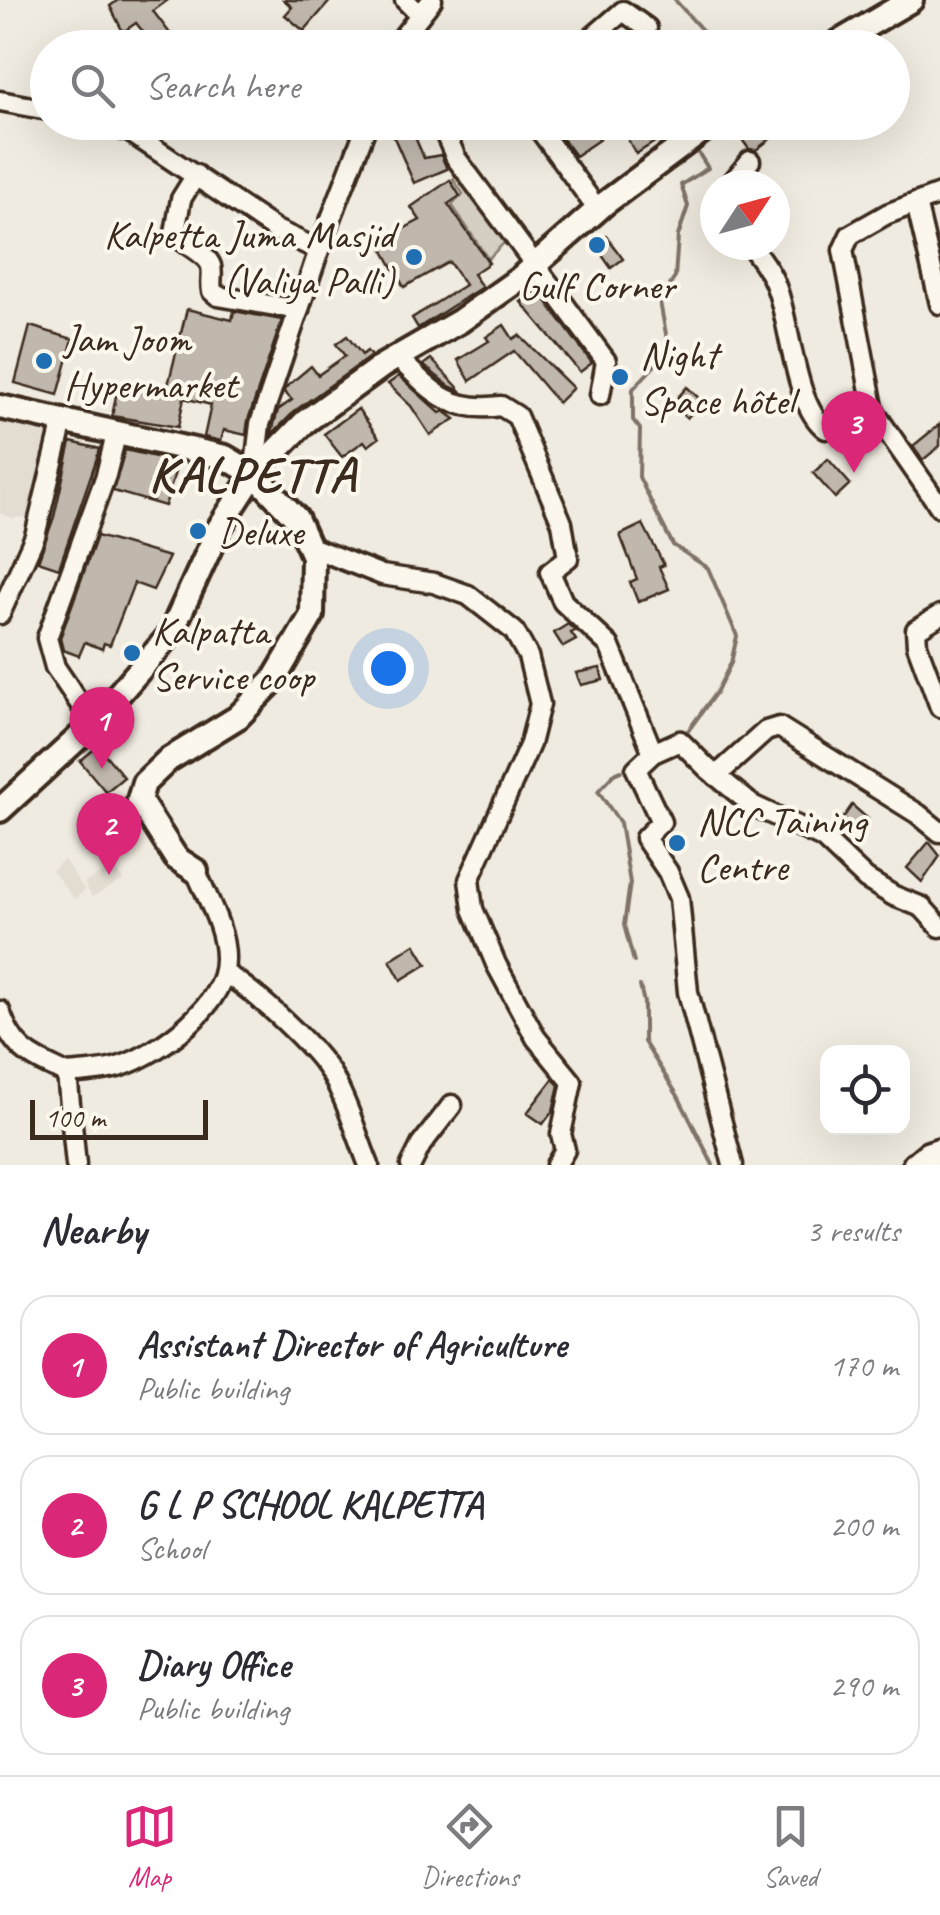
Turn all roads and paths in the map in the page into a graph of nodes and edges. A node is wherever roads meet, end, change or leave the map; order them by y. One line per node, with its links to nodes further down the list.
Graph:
1 (405, 0): 4 (street)
2 (432, 0): 4 (street)
3 (911, 0): 8 (main road)
4 (420, 15): 6 (street)
5 (648, 28): 7 (street)
6 (408, 30)
7 (601, 30)
8 (860, 30)
9 (0, 102): 10 (street)
10 (30, 107)
11 (142, 140): 18 (street)
12 (361, 140): 22 (street)
13 (448, 140): 24 (street)
14 (547, 140): 21 (street)
15 (690, 140): 21 (main road)
16 (750, 161): 17 (street)
17 (742, 170)
18 (196, 175): 22 (street); 26 (street)
19 (940, 194): 20 (street)
20 (916, 203): 25 (street); 30 (street)
21 (598, 210): 24 (main road)
22 (319, 250): 26 (street)
23 (761, 260): 30 (street)
24 (535, 265): 27 (main road); 28 (street)
25 (940, 304)
26 (299, 310): 33 (street)
27 (397, 357): 33 (main road); 40 (street)
28 (600, 395)
29 (0, 407): 31 (main road)
30 (874, 412): 34 (street)
31 (64, 421): 32 (main road); 36 (street)
32 (116, 435): 33 (main road); 39 (street)
33 (254, 474): 35 (main road); 39 (main road)
34 (940, 506)
35 (311, 547): 44 (main road); 54 (street)
36 (0, 614)
37 (940, 616): 38 (street)
38 (940, 707)
39 (93, 724): 42 (main road)
40 (653, 753): 41 (street); 55 (street)
41 (716, 776): 43 (street); 45 (street)
42 (0, 810)
43 (940, 832)
44 (196, 871): 46 (street)
45 (940, 927)
46 (224, 973): 48 (street); 52 (street)
47 (0, 1011): 48 (street)
48 (66, 1074): 51 (street)
49 (452, 1105): 53 (street)
50 (940, 1151): 56 (highway)
51 (76, 1165)
52 (368, 1165)
53 (411, 1165)
54 (556, 1165)
55 (733, 1165)
56 (916, 1165)

